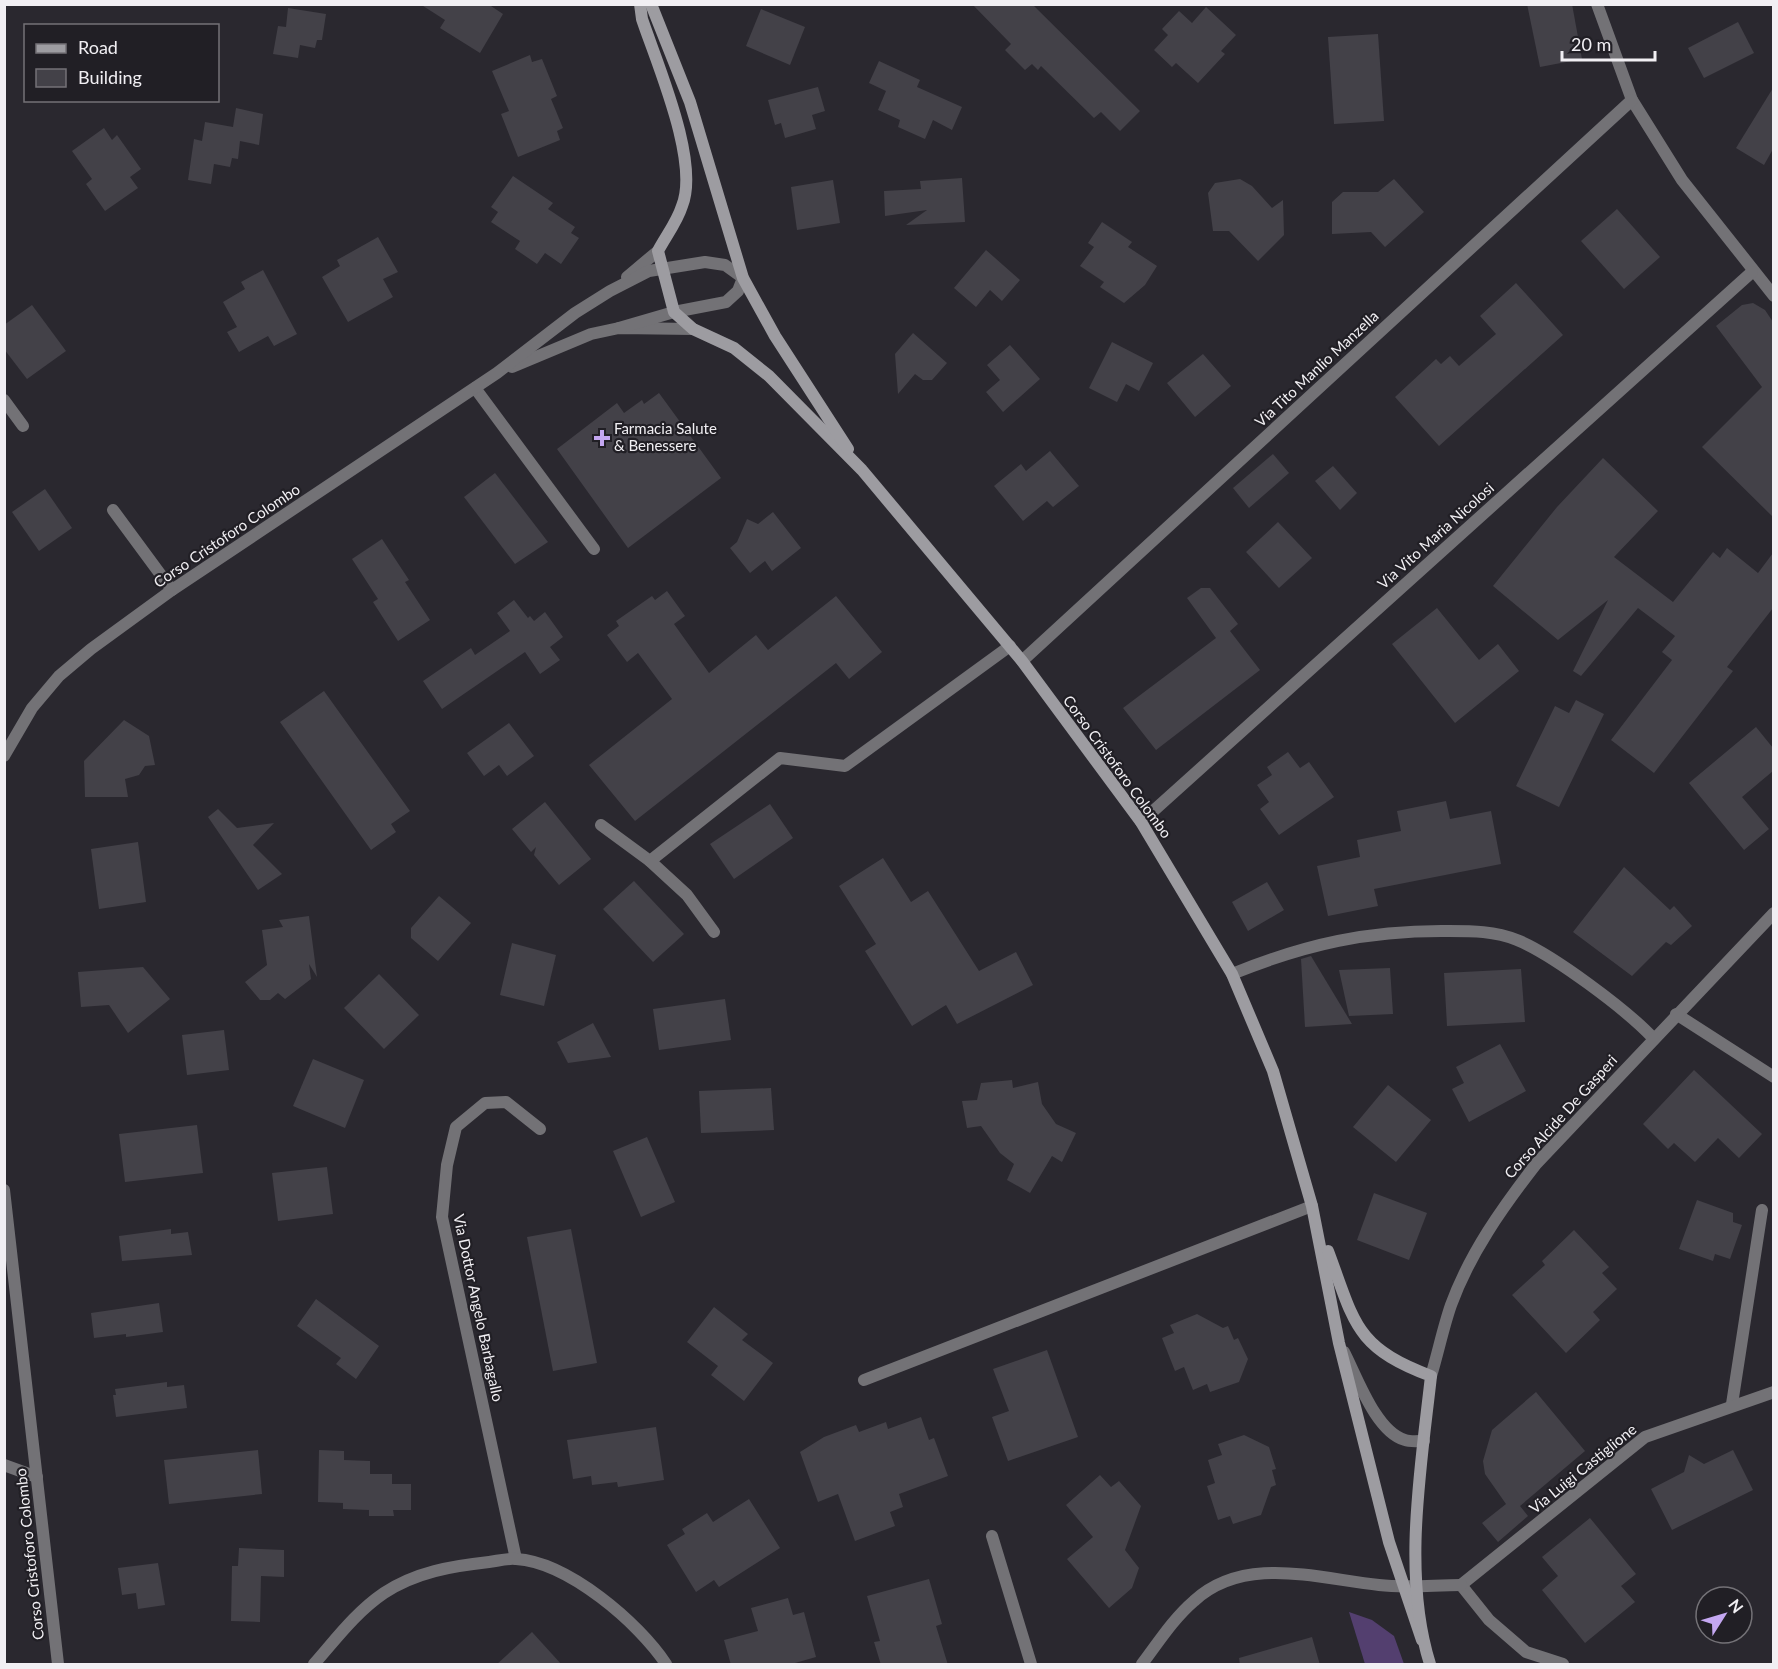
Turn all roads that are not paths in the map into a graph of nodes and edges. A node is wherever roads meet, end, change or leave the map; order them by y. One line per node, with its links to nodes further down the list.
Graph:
1 (635, 4): 5 (street)
2 (640, 4): 5 (main road)
3 (651, 4): 10 (main road)
4 (1597, 4): 6 (street)
5 (642, 19): 7 (main road)
6 (1632, 100): 9 (street); 25 (street, Via Tito Manlio Manzella)
7 (658, 251): 8 (main road); 11 (street)
8 (661, 268): 10 (street); 11 (street); 13 (main road)
9 (1752, 272): 12 (street); 27 (street, Via Vito Maria Nicolosi)
10 (743, 278): 13 (street); 20 (main road)
11 (610, 291): 16 (street)
12 (1773, 296)
13 (674, 312): 14 (street); 15 (main road)
14 (620, 328): 15 (street); 16 (street)
15 (693, 329): 20 (main road)
16 (497, 373): 17 (street, Corso Cristoforo Colombo)
17 (475, 388): 22 (street); 23 (street, Corso Cristoforo Colombo)
18 (4, 400): 19 (street)
19 (23, 426)
20 (862, 470): 24 (main road, Corso Cristoforo Colombo)
21 (113, 510): 23 (street)
22 (594, 549)
23 (172, 590): 26 (street, Corso Cristoforo Colombo)
24 (1010, 646): 25 (main road, Corso Cristoforo Colombo); 29 (street)
25 (1022, 661): 27 (main road, Corso Cristoforo Colombo)
26 (4, 756)
27 (1141, 822): 32 (main road, Corso Cristoforo Colombo)
28 (601, 825): 29 (street)
29 (650, 861): 31 (street)
30 (1773, 913): 33 (street, Corso Alcide De Gasperi)
31 (714, 932)
32 (1232, 974): 34 (street); 38 (main road, Corso Cristoforo Colombo)
33 (1676, 1014): 34 (street, Corso Alcide De Gasperi); 35 (street)
34 (1653, 1038): 42 (street, Corso Alcide De Gasperi)
35 (1773, 1077)
36 (540, 1129): 50 (street, Via Dottor Angelo Barbagallo)
37 (4, 1190): 48 (street, Corso Cristoforo Colombo)
38 (1312, 1206): 40 (main road, Corso Cristoforo Colombo); 43 (street)
39 (1762, 1210): 45 (street)
40 (1317, 1222): 41 (main road); 42 (main road)
41 (1339, 1343): 46 (street); 51 (main road)
42 (1431, 1376): 46 (main road, Corso Alcide De Gasperi)
43 (864, 1380)
44 (1773, 1392): 45 (street, Via Luigi Castiglione)
45 (1732, 1404): 52 (street, Via Luigi Castiglione)
46 (1424, 1441): 53 (main road, Corso Alcide De Gasperi)
47 (4, 1465): 48 (street)
48 (37, 1477): 55 (street, Corso Cristoforo Colombo)
49 (992, 1536): 58 (street)
50 (516, 1559): 56 (street); 57 (street)
51 (1403, 1585): 53 (street); 54 (main road); 59 (street)
52 (1461, 1585): 53 (street); 61 (street)
53 (1417, 1587): 54 (main road, Corso Alcide De Gasperi)
54 (1422, 1640): 60 (main road, Corso Alcide De Gasperi)
55 (58, 1665)
56 (314, 1665)
57 (666, 1665)
58 (1031, 1665)
59 (1142, 1665)
60 (1430, 1665)
61 (1563, 1665)

